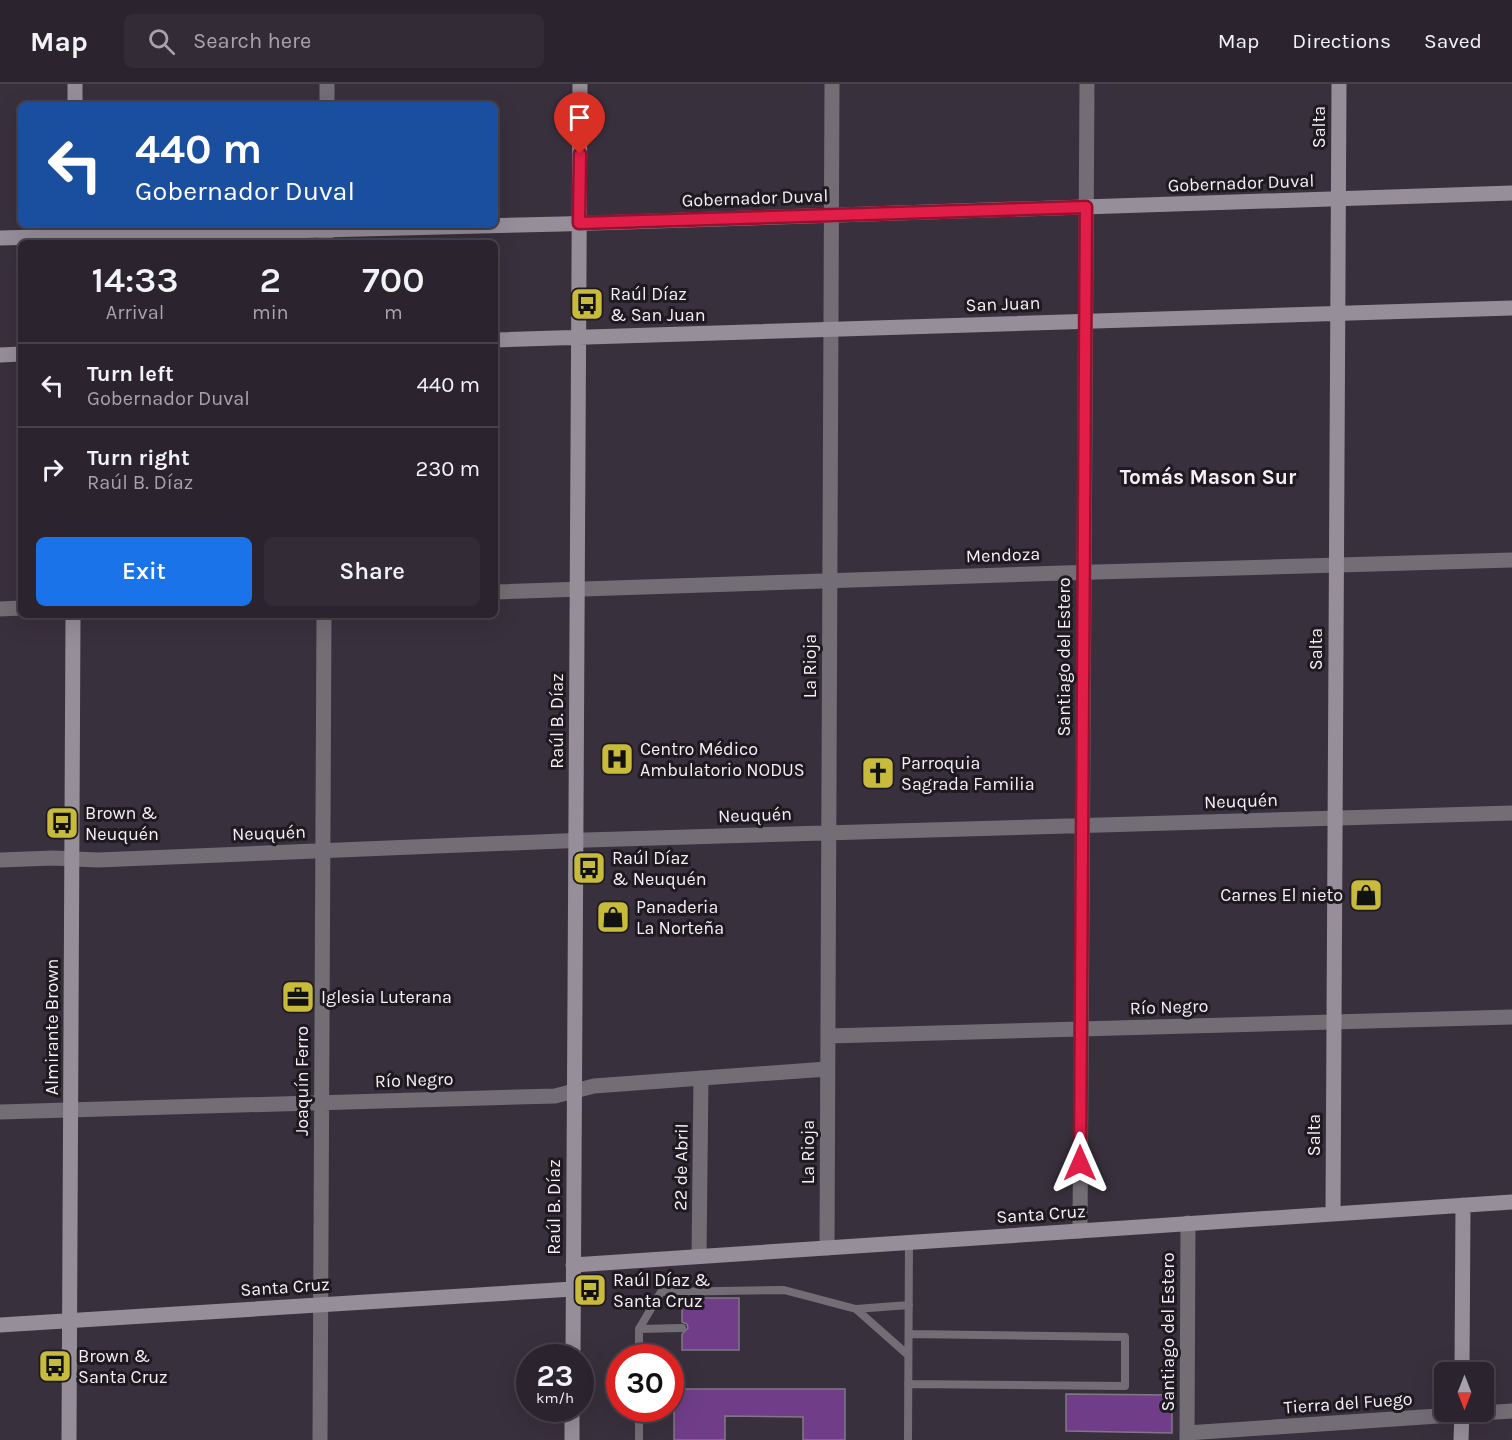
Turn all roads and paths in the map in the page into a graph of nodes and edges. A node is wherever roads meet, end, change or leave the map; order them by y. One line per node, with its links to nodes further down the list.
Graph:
1 (75, 84): 7 (main road)
2 (327, 84): 8 (street)
3 (580, 84): 13 (main road, Raúl B. Díaz)
4 (831, 84): 12 (street, La Rioja)
5 (1087, 84): 11 (street, Santiago del Estero)
6 (1339, 84): 10 (main road, Salta)
7 (75, 102)
8 (327, 102)
9 (1512, 194): 10 (main road, Gobernador Duval)
10 (1338, 199): 11 (main road, Gobernador Duval); 20 (main road, Salta)
11 (1086, 207): 12 (main road, Gobernador Duval); 21 (street, Santiago del Estero)
12 (831, 215): 13 (main road, Gobernador Duval); 22 (street, La Rioja)
13 (579, 223): 14 (main road, Gobernador Duval); 23 (main road, Raúl B. Díaz)
14 (498, 226)
15 (452, 228): 16 (main road, Gobernador Duval)
16 (326, 233): 17 (main road, Gobernador Duval)
17 (75, 235): 18 (main road, Gobernador Duval)
18 (0, 238)
19 (1512, 308): 20 (main road, San Juan)
20 (1338, 314): 21 (main road, San Juan); 28 (main road, Salta)
21 (1085, 321): 22 (main road, San Juan); 29 (street, Santiago del Estero)
22 (831, 329): 23 (main road, San Juan); 30 (street, La Rioja)
23 (579, 337): 24 (main road, San Juan); 31 (main road, Raúl B. Díaz)
24 (498, 340)
25 (18, 354): 26 (main road)
26 (0, 355)
27 (1512, 560): 28 (street, Mendoza)
28 (1336, 566): 29 (street, Mendoza); 38 (main road, Salta)
29 (1084, 573): 30 (street, Mendoza); 39 (street, Santiago del Estero)
30 (829, 581): 31 (street, Mendoza); 40 (street, La Rioja)
31 (577, 589): 32 (street, Mendoza); 41 (main road, Raúl B. Díaz)
32 (498, 592)
33 (18, 608): 34 (street)
34 (0, 609)
35 (73, 618): 43 (main road, Almirante Brown)
36 (324, 618): 42 (street, Joaquín Ferro)
37 (1512, 813): 38 (street, Neuquén)
38 (1335, 818): 39 (street, Neuquén); 46 (main road, Salta)
39 (1082, 825): 40 (street, Neuquén); 47 (street, Santiago del Estero)
40 (828, 833): 41 (street, Neuquén); 48 (street, La Rioja)
41 (576, 840): 42 (street, Neuquén); 51 (main road, Raúl B. Díaz)
42 (323, 851): 43 (street, Neuquén); 52 (street, Joaquín Ferro)
43 (72, 859): 44 (street, Neuquén); 53 (main road, Almirante Brown)
44 (0, 860)
45 (1512, 1017): 46 (street, Río Negro)
46 (1334, 1022): 47 (street, Río Negro); 57 (main road, Salta)
47 (1081, 1029): 48 (street, Río Negro); 59 (street, Santiago del Estero)
48 (828, 1036): 49 (street, La Rioja)
49 (827, 1069): 50 (street, Río Negro); 61 (street, La Rioja)
50 (701, 1078): 51 (street, Río Negro); 62 (street, 22 de Abril)
51 (574, 1091): 52 (street, Río Negro); 63 (main road, Raúl B. Díaz)
52 (322, 1103): 53 (street, Río Negro); 65 (street, Joaquín Ferro)
53 (71, 1110): 54 (street, Río Negro); 68 (main road, Almirante Brown)
54 (0, 1112)
55 (1512, 1202): 56 (main road, Santa Cruz)
56 (1463, 1205): 57 (main road, Santa Cruz); 76 (main road)
57 (1333, 1214): 58 (main road, Santa Cruz)
58 (1188, 1223): 59 (main road, Santa Cruz); 84 (street, Santiago del Estero)
59 (1080, 1231): 60 (main road, Santa Cruz)
60 (909, 1242): 61 (main road, Santa Cruz); 66 (lane)
61 (827, 1248): 62 (main road, Santa Cruz)
62 (699, 1256): 63 (main road, Santa Cruz)
63 (573, 1264): 64 (main road, Raúl B. Díaz)
64 (573, 1289): 65 (main road, Santa Cruz); 73 (main road, Raúl B. Díaz)
65 (321, 1305): 68 (main road, Santa Cruz); 86 (street, Joaquín Ferro)
66 (909, 1305): 67 (lane); 72 (lane)
67 (856, 1309): 71 (lane); 75 (lane)
68 (70, 1320): 69 (main road, Santa Cruz); 85 (main road, Almirante Brown)
69 (0, 1325)
70 (682, 1328): 71 (lane)
71 (639, 1329): 74 (lane)
72 (909, 1334): 75 (lane); 77 (lane)
73 (573, 1344)
74 (639, 1344)
75 (908, 1355): 77 (lane)
76 (1462, 1362)
77 (908, 1384): 89 (lane)
78 (1512, 1411): 79 (street, Tierra del Fuego)
79 (1494, 1412)
80 (1434, 1415): 84 (street, Tierra del Fuego)
81 (572, 1422): 87 (main road)
82 (639, 1422): 88 (lane)
83 (1462, 1422): 90 (main road)
84 (1187, 1437)
85 (69, 1440)
86 (320, 1440)
87 (572, 1440)
88 (639, 1440)
89 (908, 1440)
90 (1461, 1440)

